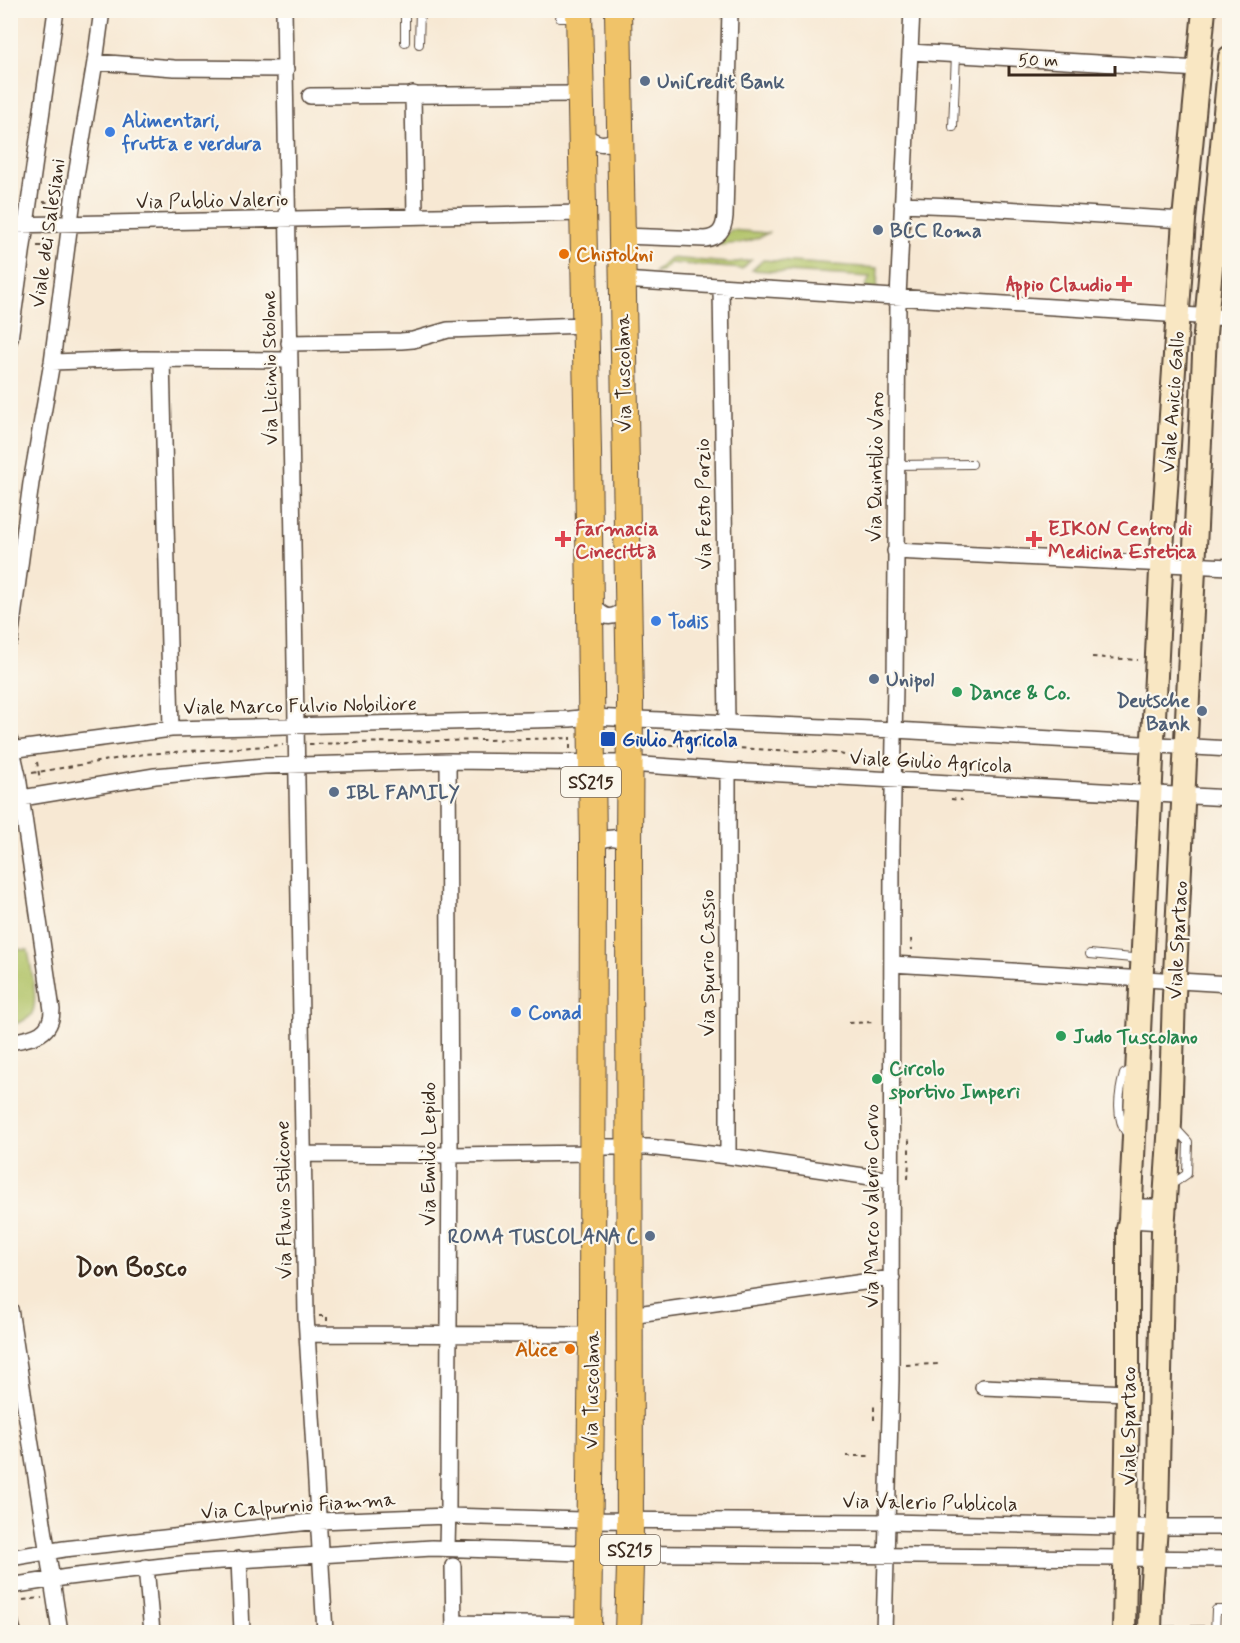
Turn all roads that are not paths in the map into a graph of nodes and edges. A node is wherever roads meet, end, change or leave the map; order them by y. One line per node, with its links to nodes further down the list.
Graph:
1 (56, 10): 30 (street, Viale dei Salesiani)
2 (102, 10): 16 (street, Viale dei Salesiani)
3 (284, 10): 17 (street, Via Licinio Stolone)
4 (405, 10): 11 (lane)
5 (420, 10): 12 (lane)
6 (618, 10): 24 (main road, Via Tuscolana / SS215)
7 (730, 10): 33 (street)
8 (912, 10): 13 (street)
9 (1204, 10): 18 (street, Viale Anicio Gallo)
10 (573, 16): 20 (main road, Via Tuscolana / SS215)
11 (405, 42)
12 (420, 44)
13 (910, 52): 14 (street); 25 (street, Via Quintilio Varo)
14 (958, 54): 18 (street); 22 (lane)
15 (1230, 57): 38 (street, Viale Anicio Gallo)
16 (95, 62): 17 (street); 31 (street, Viale dei Salesiani)
17 (286, 69): 28 (street, Via Licinio Stolone)
18 (1199, 69): 29 (street, Viale Anicio Gallo)
19 (413, 94): 20 (street); 21 (street); 27 (street)
20 (580, 94): 23 (main road, Via Tuscolana / SS215)
21 (310, 96)
22 (953, 127)
23 (581, 132): 24 (street); 26 (main road, Via Tuscolana / SS215)
24 (620, 138): 33 (main road, Via Tuscolana / SS215)
25 (902, 204): 29 (street); 36 (street, Via Quintilio Varo)
26 (582, 213): 27 (street, Via Publio Valerio); 40 (main road, Via Tuscolana / SS215)
27 (415, 216): 28 (street, Via Publio Valerio)
28 (288, 219): 31 (street, Via Publio Valerio); 42 (street, Via Licinio Stolone)
29 (1184, 220): 37 (street, Viale Anicio Gallo)
30 (27, 224): 31 (street, Via Publio Valerio); 32 (street, Via Publio Valerio); 41 (street, Viale dei Salesiani)
31 (69, 224): 45 (street, Viale dei Salesiani)
32 (10, 225)
33 (622, 236): 34 (main road, Via Tuscolana / SS215)
34 (622, 280): 35 (street); 53 (main road, Via Tuscolana / SS215)
35 (721, 286): 36 (street); 56 (street, Via Festo Porzio)
36 (898, 297): 37 (street); 47 (street, Via Quintilio Varo)
37 (1177, 315): 38 (street); 49 (street, Viale Anicio Gallo)
38 (1206, 316): 39 (street); 50 (street, Viale Anicio Gallo)
39 (1230, 318)
40 (585, 325): 42 (street); 52 (main road, Via Tuscolana / SS215)
41 (10, 339)
42 (289, 343): 44 (street, Via Licinio Stolone)
43 (162, 359): 44 (street); 45 (street); 59 (street)
44 (290, 360): 58 (street, Via Licinio Stolone)
45 (52, 362): 54 (street, Viale dei Salesiani)
46 (972, 464): 47 (lane)
47 (897, 465): 48 (street, Via Quintilio Varo)
48 (895, 550): 49 (street); 60 (street, Via Quintilio Varo)
49 (1161, 563): 50 (street); 61 (street, Viale Anicio Gallo)
50 (1195, 565): 51 (street); 62 (street, Viale Anicio Gallo)
51 (1230, 567)
52 (590, 600): 53 (street); 57 (main road, Via Tuscolana / SS215)
53 (627, 608): 55 (main road, Via Tuscolana / SS215)
54 (10, 640)
55 (630, 718): 56 (street, Viale Giulio Agricola); 57 (street); 67 (main road, Via Tuscolana / SS215)
56 (728, 722): 60 (street, Viale Giulio Agricola)
57 (580, 724): 58 (street, Viale Marco Fulvio Nobiliore); 65 (main road, Via Tuscolana / SS215)
58 (296, 726): 59 (street, Viale Marco Fulvio Nobiliore); 68 (street, Via Licinio Stolone)
59 (171, 729): 63 (street, Viale Marco Fulvio Nobiliore)
60 (895, 730): 61 (street, Viale Giulio Agricola); 70 (street, Via Quintilio Varo)
61 (1153, 744): 62 (street, Viale Giulio Agricola); 72 (street, Viale Anicio Gallo)
62 (1186, 746): 64 (street, Viale Giulio Agricola); 73 (street, Viale Spartaco)
63 (11, 747): 74 (street)
64 (1230, 748)
65 (581, 759): 66 (street); 67 (street); 75 (main road, Via Tuscolana / SS215)
66 (448, 761): 68 (street); 86 (street, Via Emilio Lepido)
67 (629, 764): 69 (street, Viale Giulio Agricola); 76 (main road, Via Tuscolana / SS215)
68 (297, 766): 74 (street); 85 (street, Via Flavio Stilicone)
69 (728, 771): 70 (street, Viale Giulio Agricola); 87 (street, Via Spurio Cassio)
70 (893, 772): 72 (street, Viale Giulio Agricola); 78 (street, Via Marco Valerio Corvo)
71 (1225, 791): 73 (street, Viale Giulio Agricola)
72 (1151, 794): 73 (street, Viale Giulio Agricola); 79 (street, Viale Spartaco)
73 (1184, 795): 80 (street, Viale Spartaco)
74 (16, 799): 82 (street)
75 (593, 845): 76 (street); 84 (main road, Via Tuscolana / SS215)
76 (629, 848): 83 (main road, Via Tuscolana / SS215)
77 (1090, 954): 79 (lane)
78 (892, 964): 79 (street); 88 (street, Via Marco Valerio Corvo)
79 (1142, 970): 80 (street); 90 (street, Viale Spartaco)
80 (1175, 981): 81 (street); 89 (street, Viale Spartaco)
81 (1230, 984)
82 (10, 1042)
83 (630, 1147): 84 (street); 87 (street); 93 (main road, Via Tuscolana / SS215)
84 (592, 1150): 86 (street); 96 (main road, Via Tuscolana / SS215)
85 (303, 1154): 86 (street); 94 (street, Via Flavio Stilicone)
86 (450, 1155): 95 (street, Via Emilio Lepido)
87 (728, 1156): 88 (street)
88 (891, 1180): 91 (street, Via Marco Valerio Corvo)
89 (1164, 1206): 90 (street); 105 (street, Viale Spartaco)
90 (1131, 1213): 98 (street, Viale Spartaco)
91 (892, 1278): 93 (street); 103 (street, Via Marco Valerio Corvo)
92 (10, 1309): 108 (street)
93 (630, 1315): 102 (main road, Via Tuscolana / SS215)
94 (307, 1334): 95 (street); 101 (street, Via Flavio Stilicone)
95 (449, 1335): 96 (street); 99 (street, Via Emilio Lepido)
96 (592, 1335): 100 (main road, Via Tuscolana / SS215)
97 (983, 1387): 98 (street)
98 (1128, 1393): 104 (street, Viale Spartaco)
99 (448, 1516): 100 (street, Via Calpurnio Fiamma); 101 (street, Via Calpurnio Fiamma); 107 (street, Via Emilio Lepido)
100 (590, 1520): 102 (street, Via Valerio Publicola); 110 (main road, Via Tuscolana / SS215)
101 (319, 1521): 108 (street, Via Calpurnio Fiamma); 117 (street, Via Flavio Stilicone)
102 (630, 1521): 103 (street, Via Valerio Publicola); 109 (main road, Via Tuscolana / SS215)
103 (887, 1522): 104 (street, Via Valerio Publicola); 111 (street, Via Marco Valerio Corvo)
104 (1127, 1527): 105 (street, Via Valerio Publicola); 112 (street, Viale Spartaco)
105 (1156, 1527): 106 (street, Via Valerio Publicola); 114 (street, Viale Spartaco)
106 (1230, 1527)
107 (447, 1547): 110 (street); 117 (street)
108 (47, 1552): 113 (street, Via Calpurnio Fiamma); 120 (street)
109 (630, 1552): 110 (street); 111 (street); 132 (main road, Via Tuscolana / SS215)
110 (590, 1553): 125 (main road, Via Tuscolana / SS215)
111 (887, 1555): 112 (street); 133 (street, Via Marco Valerio Corvo)
112 (1126, 1557): 114 (street); 134 (street, Viale Spartaco)
113 (10, 1558)
114 (1154, 1558): 116 (street); 135 (street, Viale Spartaco)
115 (239, 1559): 117 (street); 119 (street); 130 (street)
116 (1230, 1559)
117 (320, 1561): 131 (street, Via Flavio Stilicone)
118 (453, 1566): 124 (street)
119 (146, 1567): 120 (street); 129 (street)
120 (51, 1580): 121 (street); 128 (street)
121 (10, 1586)
122 (1230, 1610): 126 (lane)
123 (10, 1620): 127 (street)
124 (454, 1628): 125 (street)
125 (588, 1628)
126 (1215, 1631): 135 (lane)
127 (13, 1632)
128 (60, 1632)
129 (152, 1632)
130 (242, 1632)
131 (326, 1632)
132 (628, 1632)
133 (884, 1632)
134 (1124, 1632)
135 (1150, 1632)

